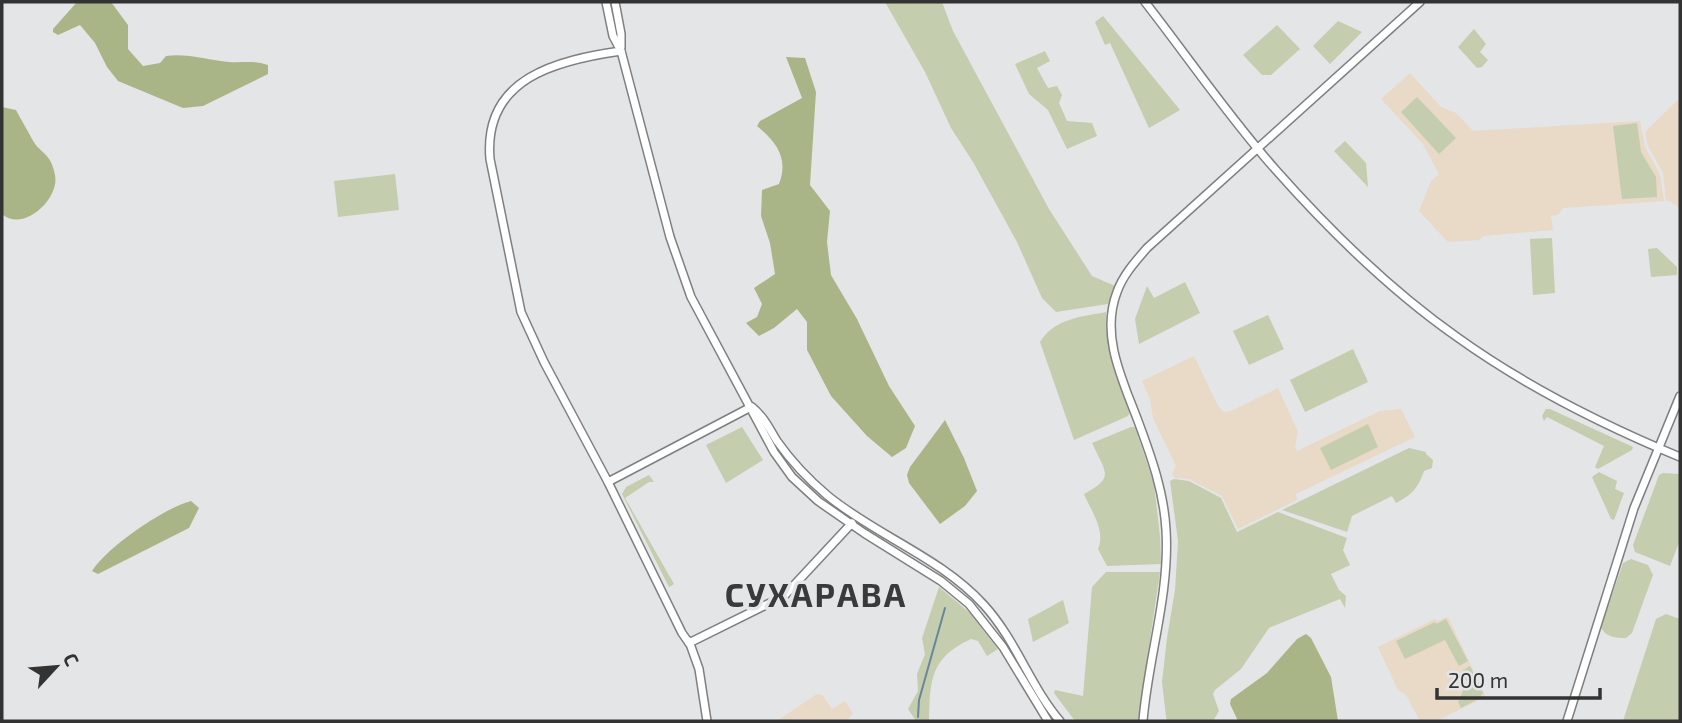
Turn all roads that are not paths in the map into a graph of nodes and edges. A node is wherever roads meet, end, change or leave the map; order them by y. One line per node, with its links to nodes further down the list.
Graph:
1 (606, 2): 5 (main road)
2 (615, 2): 5 (main road)
3 (1145, 2): 6 (main road)
4 (1420, 2): 6 (main road)
5 (621, 51): 8 (main road); 12 (main road)
6 (1257, 148): 9 (main road); 19 (main road)
7 (1680, 396): 9 (main road)
8 (751, 407): 12 (main road); 13 (main road); 14 (main road)
9 (1658, 448): 10 (main road); 11 (main road)
10 (1679, 457): 11 (main road)
11 (1650, 466): 20 (main road)
12 (608, 482): 15 (main road)
13 (857, 517): 14 (main road); 18 (main road)
14 (851, 524): 15 (main road); 17 (main road)
15 (689, 643): 16 (main road)
16 (707, 721)
17 (1048, 721)
18 (1060, 721)
19 (1143, 721)
20 (1567, 721)

